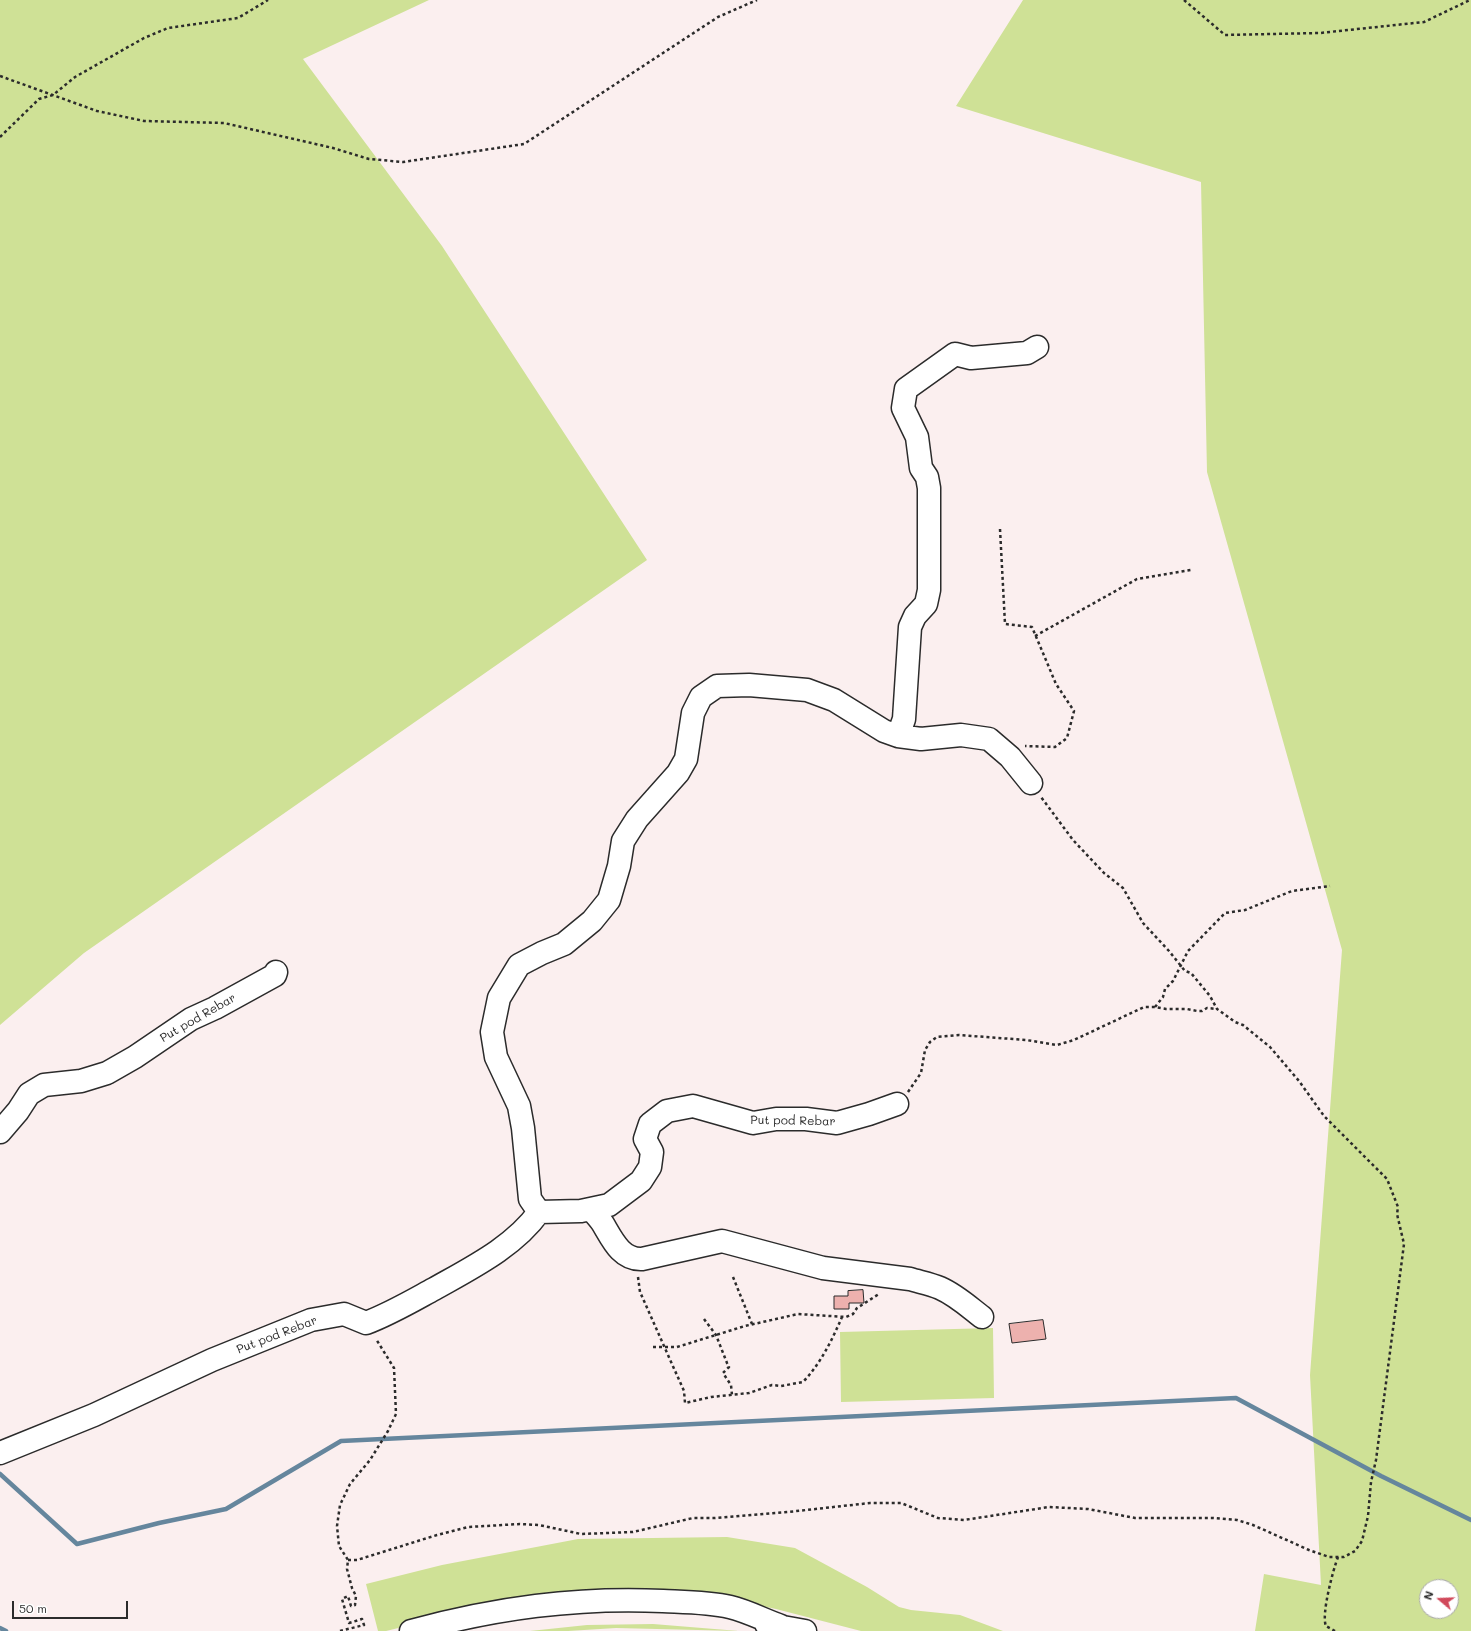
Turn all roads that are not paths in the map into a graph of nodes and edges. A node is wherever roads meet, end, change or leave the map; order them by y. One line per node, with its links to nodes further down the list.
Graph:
1 (1037, 347): 2 (main road)
2 (898, 736): 3 (main road); 8 (main road)
3 (1030, 783)
4 (276, 972): 6 (main road, Put pod Rebar)
5 (897, 1104): 7 (main road, Put pod Rebar)
6 (0, 1132)
7 (592, 1209): 8 (main road, Put pod Rebar); 9 (main road)
8 (539, 1212): 10 (main road, Put pod Rebar)
9 (982, 1317)
10 (0, 1453)
11 (781, 1626): 12 (main road); 13 (main road); 14 (main road)
12 (411, 1631)
13 (467, 1631)
14 (805, 1631)

